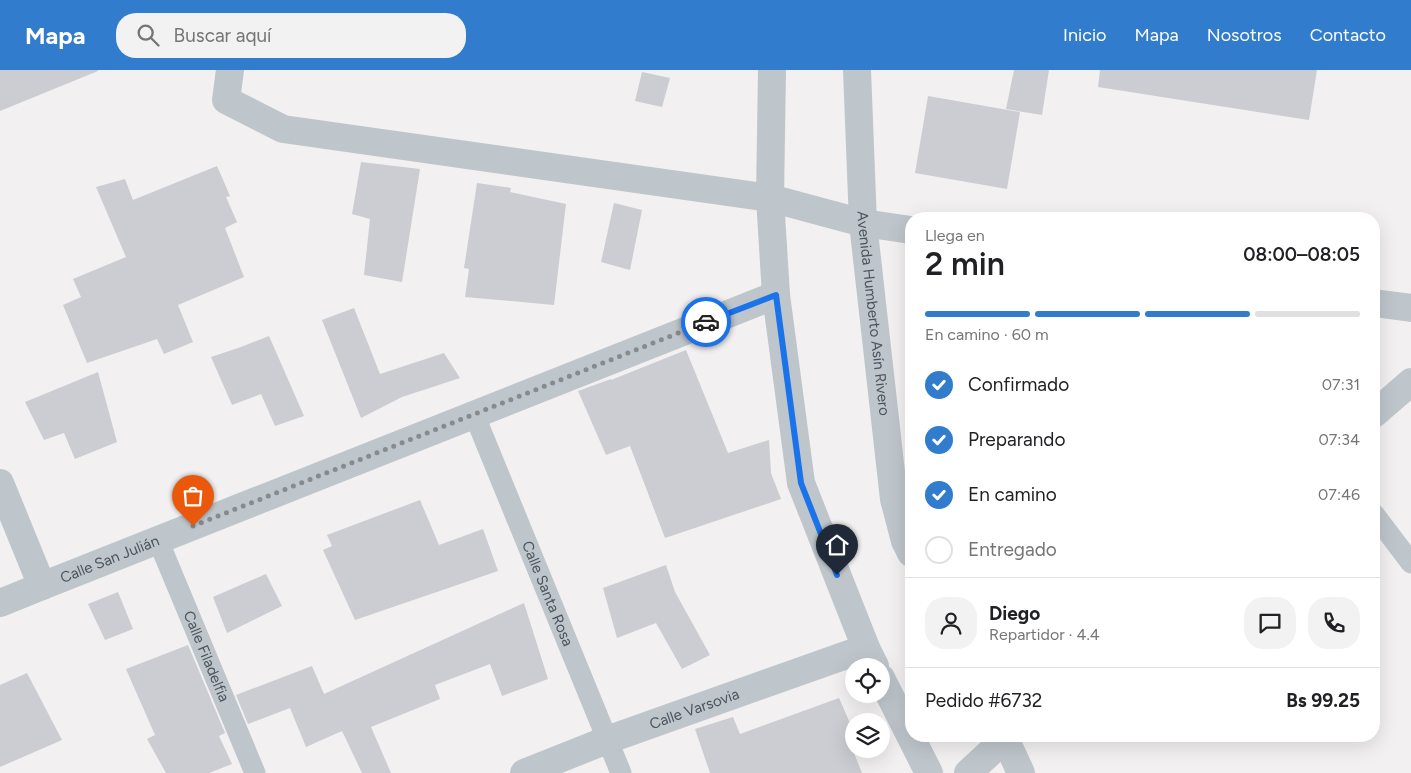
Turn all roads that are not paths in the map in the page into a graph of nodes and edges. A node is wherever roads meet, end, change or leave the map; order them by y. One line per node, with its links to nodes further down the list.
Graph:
1 (230, 70): 4 (street)
2 (772, 70): 4 (street)
3 (857, 70): 5 (street, Avenida Humberto Asín Rivero)
4 (770, 198): 5 (street); 7 (street)
5 (863, 223): 6 (street); 16 (street, Avenida Humberto Asín Rivero)
6 (905, 229)
7 (776, 295): 12 (street, Calle San Julián); 20 (street)
8 (1380, 304): 9 (street)
9 (1411, 308)
10 (1411, 382): 11 (street)
11 (1380, 409)
12 (474, 414): 15 (street, Calle San Julián); 23 (lane, Calle Santa Rosa)
13 (0, 483): 18 (street)
14 (1380, 522): 17 (lane)
15 (158, 540): 18 (street, Calle San Julián); 27 (lane, Calle Filadelfia)
16 (905, 540)
17 (1411, 563)
18 (42, 586): 19 (street, Calle San Julián)
19 (0, 603)
20 (871, 657): 23 (street, Calle Varsovia)
21 (890, 696): 22 (street)
22 (905, 726)
23 (607, 740): 28 (street, Calle Varsovia); 29 (lane, Calle Santa Rosa)
24 (913, 742): 30 (street)
25 (1001, 742): 31 (street)
26 (1008, 742): 32 (street)
27 (255, 773)
28 (524, 773)
29 (621, 773)
30 (929, 773)
31 (968, 773)
32 (1021, 773)

